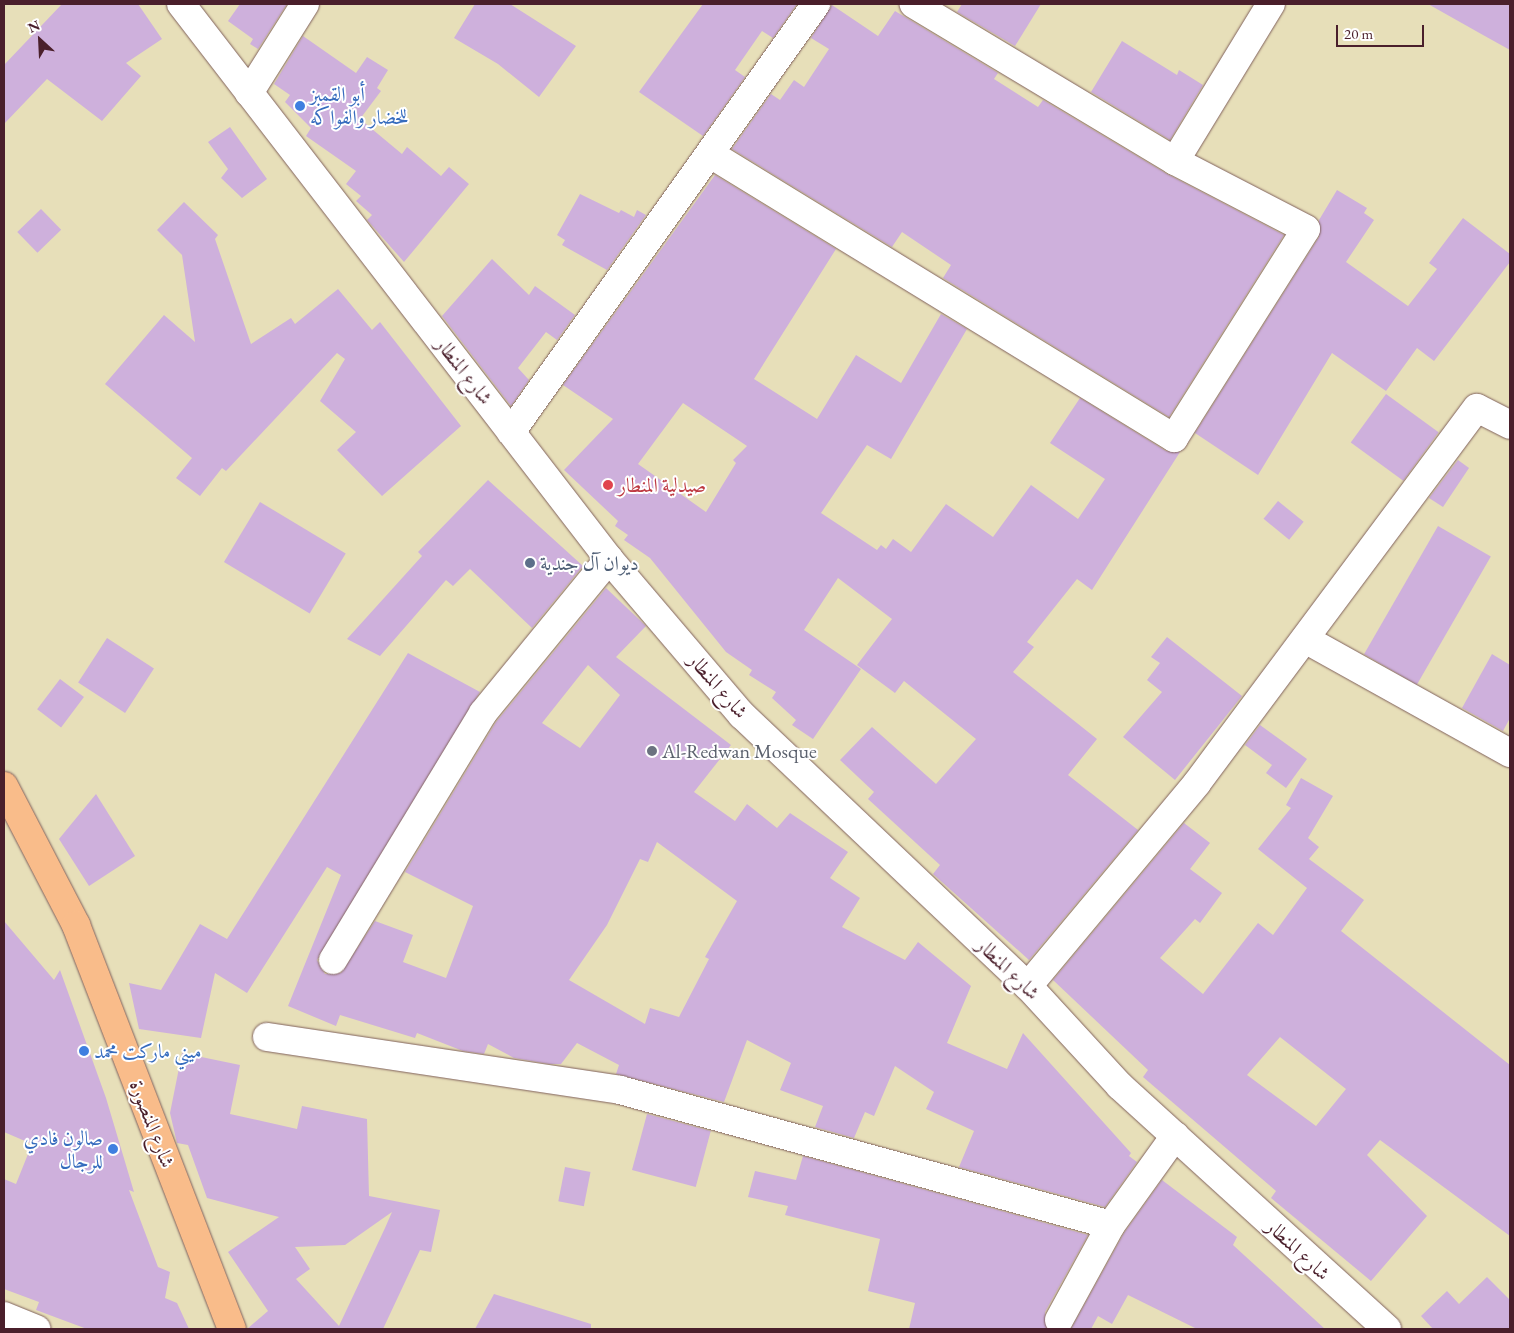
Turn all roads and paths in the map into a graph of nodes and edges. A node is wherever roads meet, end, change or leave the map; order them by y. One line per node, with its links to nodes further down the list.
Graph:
1 (181, 4): 6 (street, شارع المنطار)
2 (305, 4): 6 (street)
3 (816, 4): 7 (street)
4 (914, 4): 8 (street)
5 (1271, 4): 8 (street)
6 (249, 93): 10 (street, شارع المنطار)
7 (712, 155): 8 (street); 10 (street)
8 (1175, 161)
9 (1510, 425): 12 (street)
10 (511, 432): 11 (street, شارع المنطار)
11 (609, 558): 15 (street); 16 (street, شارع المنطار)
12 (1305, 639): 13 (street); 16 (street)
13 (1510, 753)
14 (4, 786): 23 (main road, شارع المنصورة)
15 (333, 960)
16 (1028, 986): 18 (street, شارع المنطار)
17 (267, 1037): 19 (street)
18 (1175, 1136): 19 (street); 24 (street, شارع المنطار)
19 (1111, 1225): 21 (street)
20 (4, 1316): 22 (street)
21 (1059, 1320)
22 (36, 1329)
23 (232, 1329)
24 (1387, 1329)

